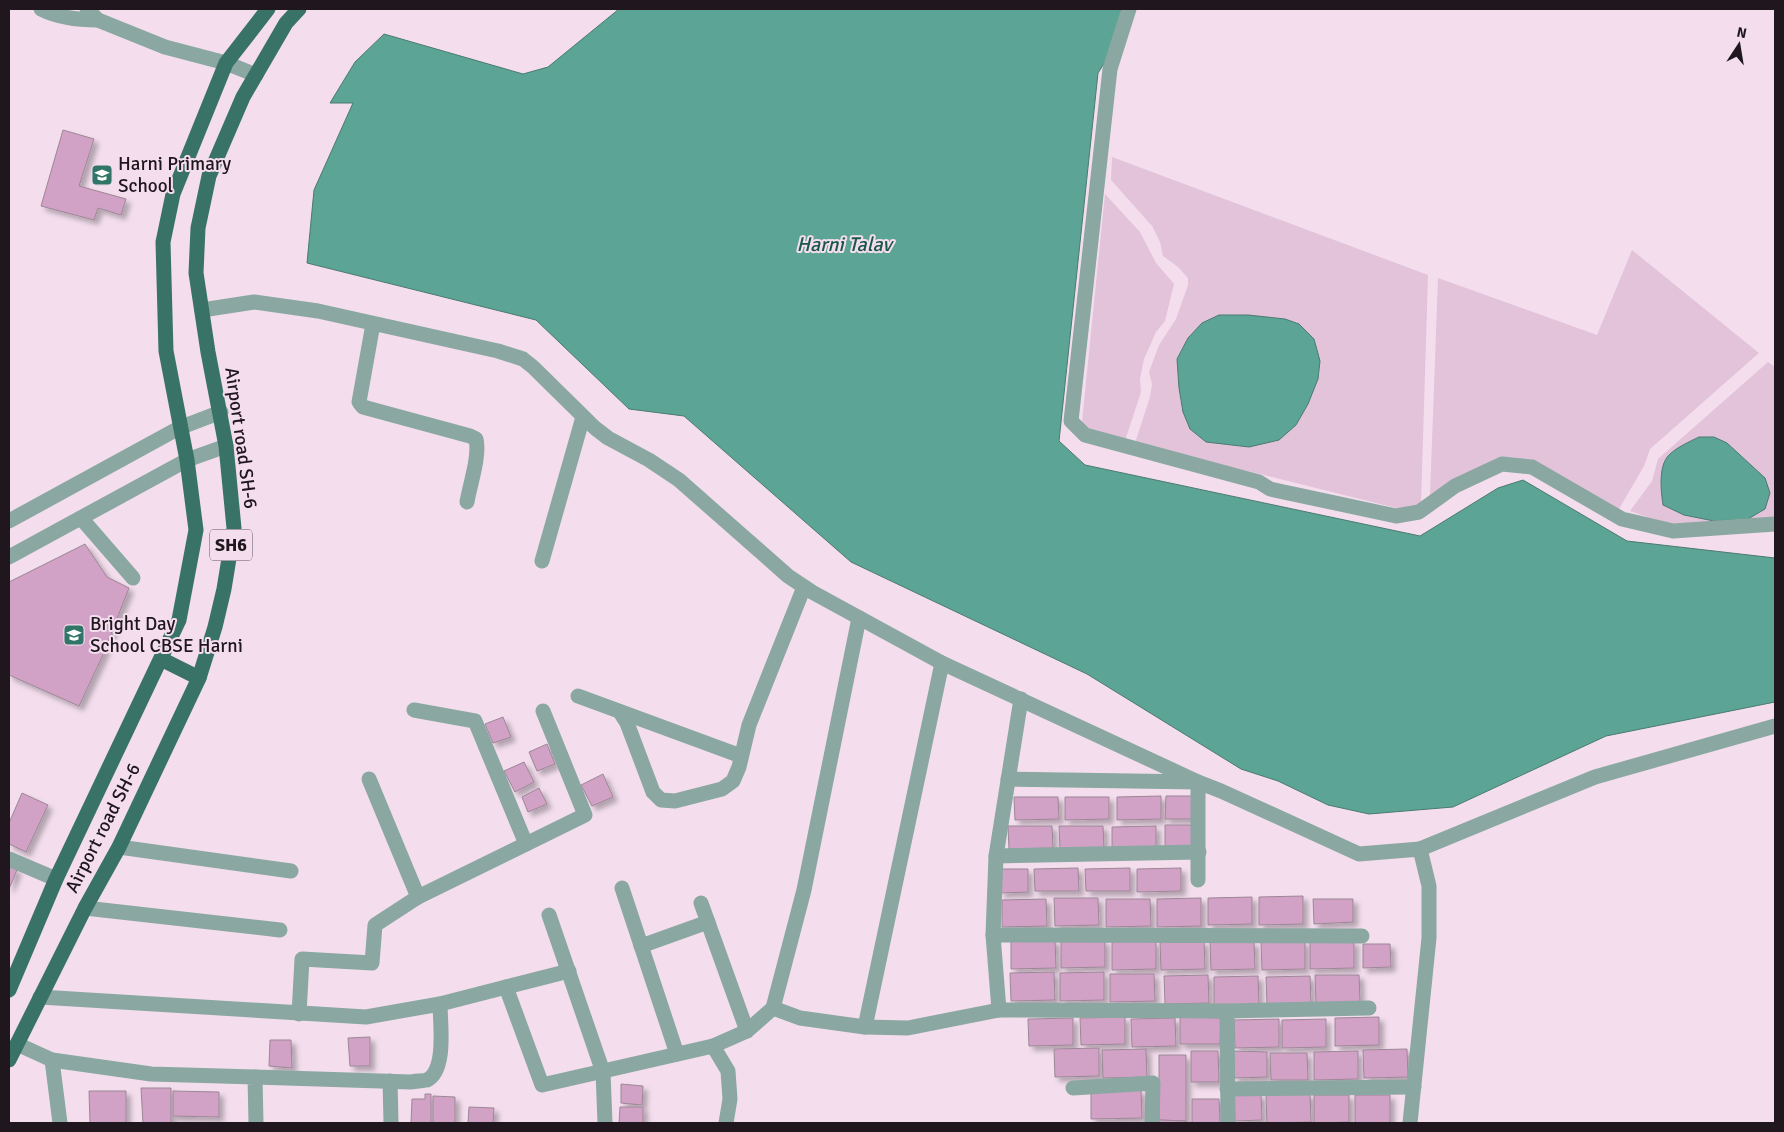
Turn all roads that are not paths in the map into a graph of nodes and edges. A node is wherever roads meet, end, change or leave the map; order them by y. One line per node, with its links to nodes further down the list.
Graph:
1 (40, 9): 6 (street)
2 (87, 9): 6 (street)
3 (268, 9): 7 (main road, SH6)
4 (299, 9): 8 (main road, Airport road SH-6 / SH6)
5 (1129, 9): 19 (street)
6 (98, 20): 7 (street)
7 (226, 64): 8 (street); 13 (main road, SH6)
8 (256, 75): 9 (main road, Airport road SH-6 / SH6)
9 (202, 310): 10 (street); 11 (main road, Airport road SH-6 / SH6)
10 (373, 324): 12 (street); 16 (street)
11 (221, 412): 13 (street); 14 (main road, Airport road SH-6 / SH6)
12 (584, 417): 21 (street); 23 (street)
13 (179, 428): 15 (main road, SH6); 18 (street)
14 (226, 446): 15 (street); 27 (main road, Airport road SH-6 / SH6)
15 (187, 460): 17 (street); 25 (main road, SH6)
16 (466, 502)
17 (81, 518): 20 (street); 22 (street)
18 (9, 521)
19 (1775, 524)
20 (9, 557)
21 (542, 561)
22 (133, 578)
23 (804, 587): 24 (street); 34 (street)
24 (859, 618): 26 (street); 62 (street)
25 (161, 659): 27 (main road); 45 (main road, SH6)
26 (942, 663): 29 (street); 67 (street)
27 (199, 678): 39 (main road, Airport road SH-6 / SH6)
28 (578, 696): 32 (street)
29 (1021, 699): 36 (street); 37 (street)
30 (414, 710): 38 (street)
31 (543, 711): 38 (street)
32 (620, 712): 34 (street); 34 (street)
33 (1775, 726): 40 (street)
34 (741, 756)
35 (369, 779): 48 (street)
36 (1008, 779): 37 (street); 42 (street)
37 (1198, 782): 40 (street); 41 (street)
38 (526, 844): 48 (street)
39 (119, 847): 44 (street); 50 (main road, Airport road SH-6 / SH6)
40 (1420, 850): 77 (street)
41 (1199, 852): 42 (street); 46 (street)
42 (996, 856): 54 (street)
43 (9, 858): 45 (street)
44 (291, 871)
45 (56, 878): 59 (main road, SH6)
46 (1198, 880)
47 (622, 888): 56 (street)
48 (418, 897): 66 (street)
49 (701, 903): 52 (street)
50 (85, 908): 53 (street); 60 (main road, Airport road SH-6 / SH6)
51 (549, 915): 57 (street)
52 (708, 922): 56 (street); 68 (street)
53 (280, 930)
54 (993, 935): 55 (street); 64 (street)
55 (1362, 936)
56 (641, 946): 71 (street)
57 (569, 971): 58 (street); 74 (street)
58 (506, 986): 61 (street); 74 (street)
59 (9, 990)
60 (40, 997): 66 (street); 69 (main road, Airport road SH-6 / SH6)
61 (440, 1004): 66 (street); 76 (street)
62 (773, 1008): 67 (street); 68 (street)
63 (1369, 1008): 65 (street)
64 (999, 1010): 65 (street); 67 (street)
65 (1227, 1011): 79 (street)
66 (299, 1014)
67 (865, 1027)
68 (747, 1031): 70 (street)
69 (17, 1044): 72 (main road, Airport road SH-6 / SH6); 73 (street)
70 (713, 1046): 71 (street); 84 (street)
71 (677, 1054): 74 (street)
72 (9, 1060)
73 (52, 1060): 75 (street); 80 (street)
74 (603, 1072): 83 (street)
75 (256, 1077): 76 (street); 81 (street)
76 (390, 1081): 82 (street)
77 (1414, 1087): 79 (street); 87 (street)
78 (1073, 1088): 85 (street)
79 (1227, 1089): 86 (street)
80 (60, 1123)
81 (256, 1123)
82 (391, 1123)
83 (605, 1123)
84 (726, 1123)
85 (1152, 1123)
86 (1228, 1123)
87 (1410, 1123)

